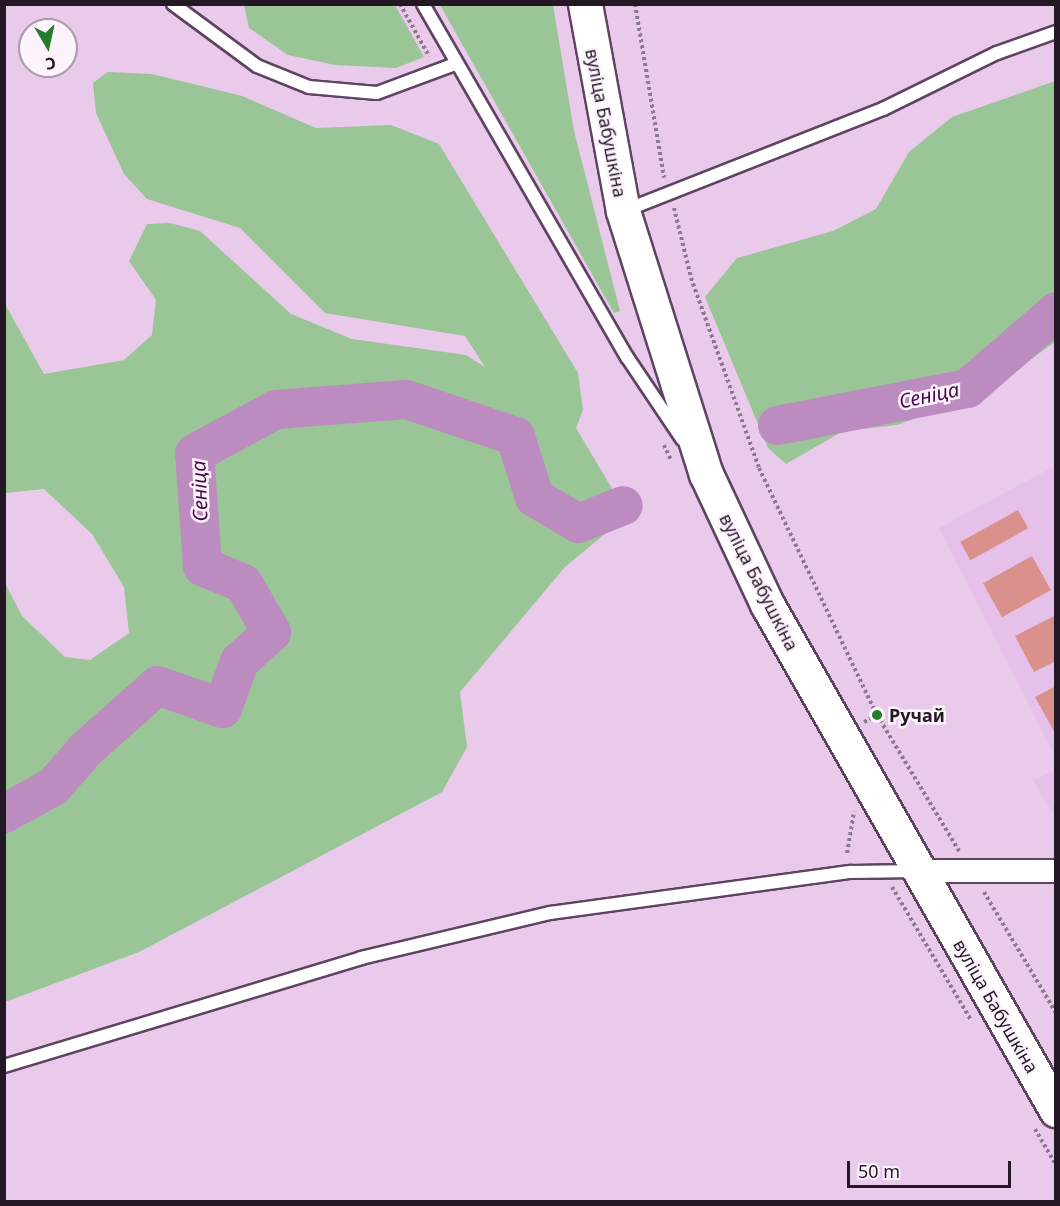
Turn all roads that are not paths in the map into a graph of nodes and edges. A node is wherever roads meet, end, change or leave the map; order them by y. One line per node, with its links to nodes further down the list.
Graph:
1 (173, 4): 5 (lane)
2 (423, 4): 5 (lane)
3 (585, 4): 6 (street, вуліца Бабушкіна)
4 (1056, 32): 6 (lane)
5 (455, 64): 7 (lane)
6 (623, 211): 7 (street, вуліца Бабушкіна)
7 (691, 473): 9 (street, вуліца Бабушкіна)
8 (1056, 871): 9 (street)
9 (903, 875): 10 (lane); 11 (street, вуліца Бабушкіна)
10 (4, 1066)
11 (1056, 1110)

